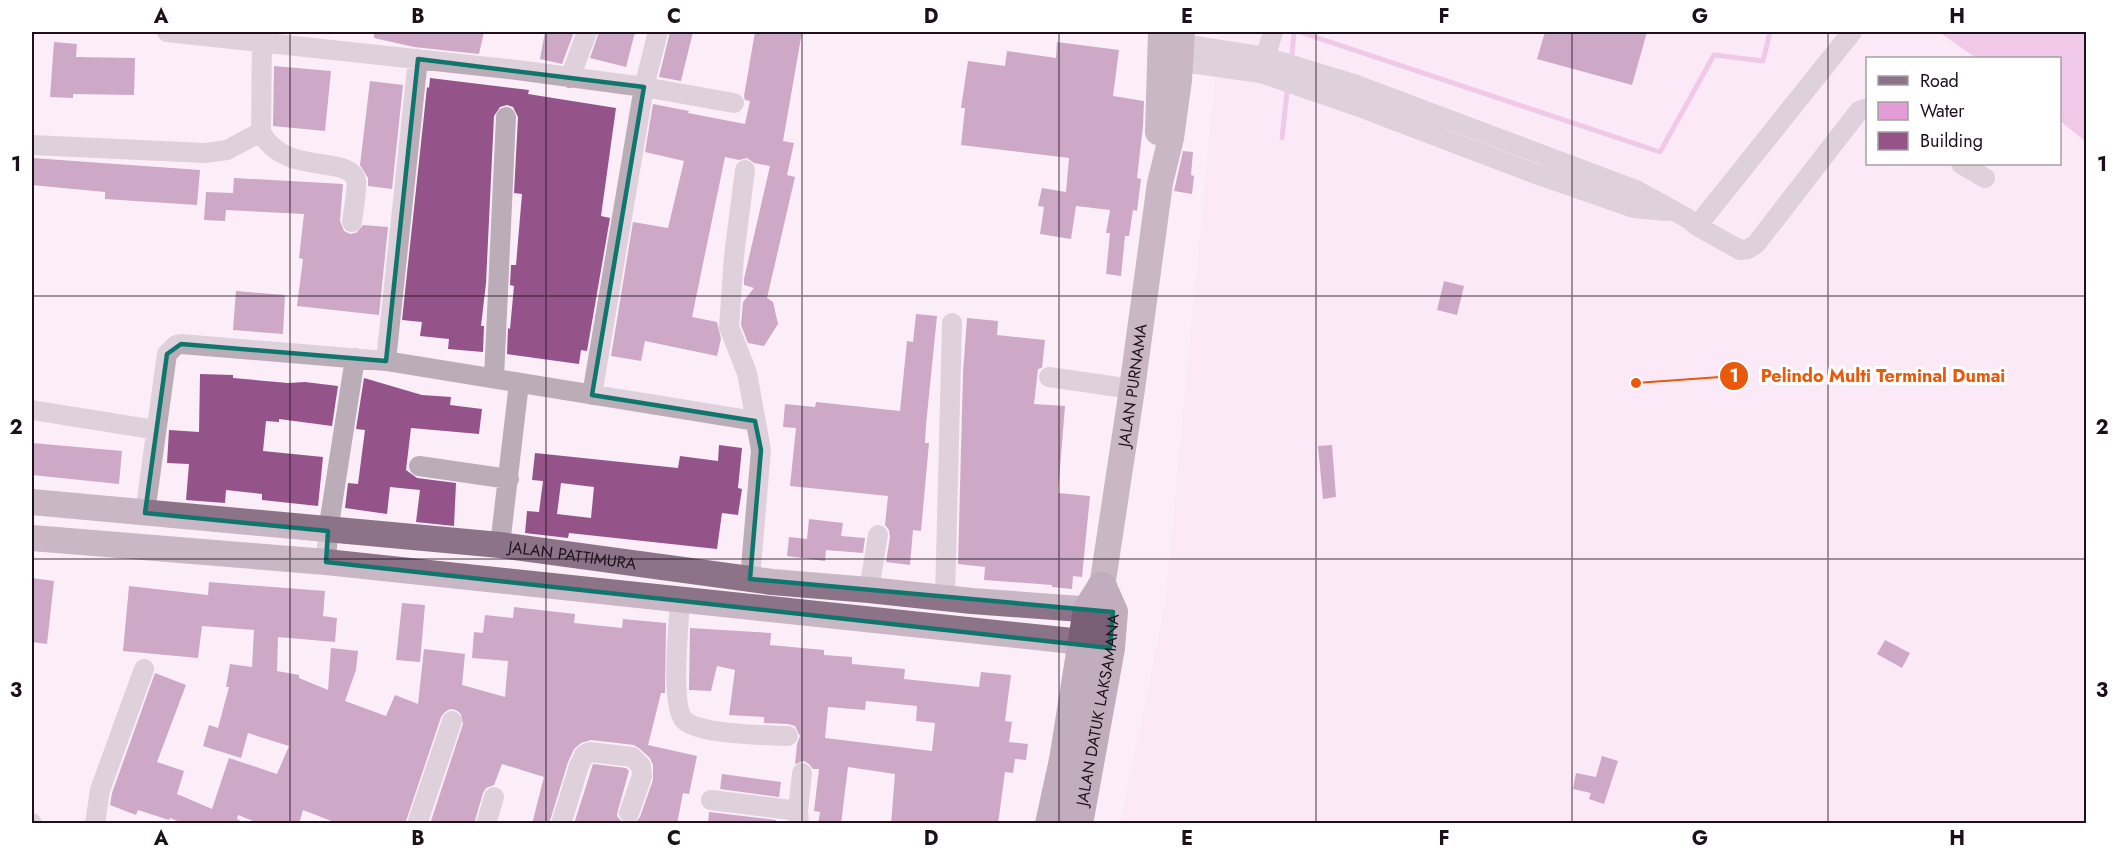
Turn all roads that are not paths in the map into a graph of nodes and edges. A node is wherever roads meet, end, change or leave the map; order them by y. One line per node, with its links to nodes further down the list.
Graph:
1 (167, 32): 7 (street)
2 (587, 32): 11 (street)
3 (658, 32): 12 (street)
4 (1273, 32): 10 (street)
5 (1852, 32): 22 (street)
6 (293, 38): 7 (street); 9 (street)
7 (262, 42): 16 (street)
8 (1171, 45): 10 (street); 29 (main road, JALAN PURNAMA)
9 (418, 59): 11 (street); 25 (street)
10 (1263, 65): 22 (street)
11 (570, 78): 12 (street)
12 (644, 87): 13 (street); 30 (street)
13 (734, 104)
14 (1866, 109): 22 (street)
15 (507, 117): 27 (street)
16 (261, 132): 17 (street); 21 (street)
17 (32, 145)
18 (1963, 165): 20 (street)
19 (745, 170): 32 (street)
20 (1985, 178)
21 (352, 222)
22 (1697, 226)
23 (952, 323): 45 (street)
24 (355, 358): 25 (street); 33 (street); 38 (street)
25 (386, 361): 27 (street)
26 (1048, 377): 29 (street)
27 (494, 378): 28 (street)
28 (519, 383): 30 (street); 35 (street)
29 (1132, 389): 47 (main road, JALAN PURNAMA)
30 (592, 395): 32 (street)
31 (32, 410): 33 (street)
32 (755, 421): 43 (street)
33 (156, 430): 37 (street)
34 (419, 466): 35 (street)
35 (509, 479): 41 (street)
36 (32, 502): 37 (main road, JALAN PATTIMURA)
37 (145, 513): 38 (main road, JALAN PATTIMURA)
38 (328, 531): 41 (main road, JALAN PATTIMURA); 42 (street)
39 (878, 535): 44 (street)
40 (32, 538): 42 (main road, JALAN PATTIMURA)
41 (500, 545): 43 (main road, JALAN PATTIMURA)
42 (326, 562): 46 (main road, JALAN PATTIMURA)
43 (750, 579): 44 (main road, JALAN PATTIMURA)
44 (869, 590): 45 (main road, JALAN PATTIMURA)
45 (945, 598): 47 (main road, JALAN PATTIMURA)
46 (680, 601): 48 (main road, JALAN PATTIMURA); 51 (street)
47 (1101, 603): 48 (highway)
48 (1096, 645): 61 (highway); 62 (highway, JALAN DATUK LAKSAMANA)
49 (144, 669): 57 (street)
50 (452, 721): 58 (street)
51 (788, 736)
52 (802, 773): 56 (street)
53 (494, 797): 59 (street)
54 (711, 800): 56 (street)
55 (629, 813): 60 (street)
56 (799, 817)
57 (95, 824)
58 (417, 824)
59 (486, 824)
60 (561, 824)
61 (1050, 824)
62 (1078, 824)

